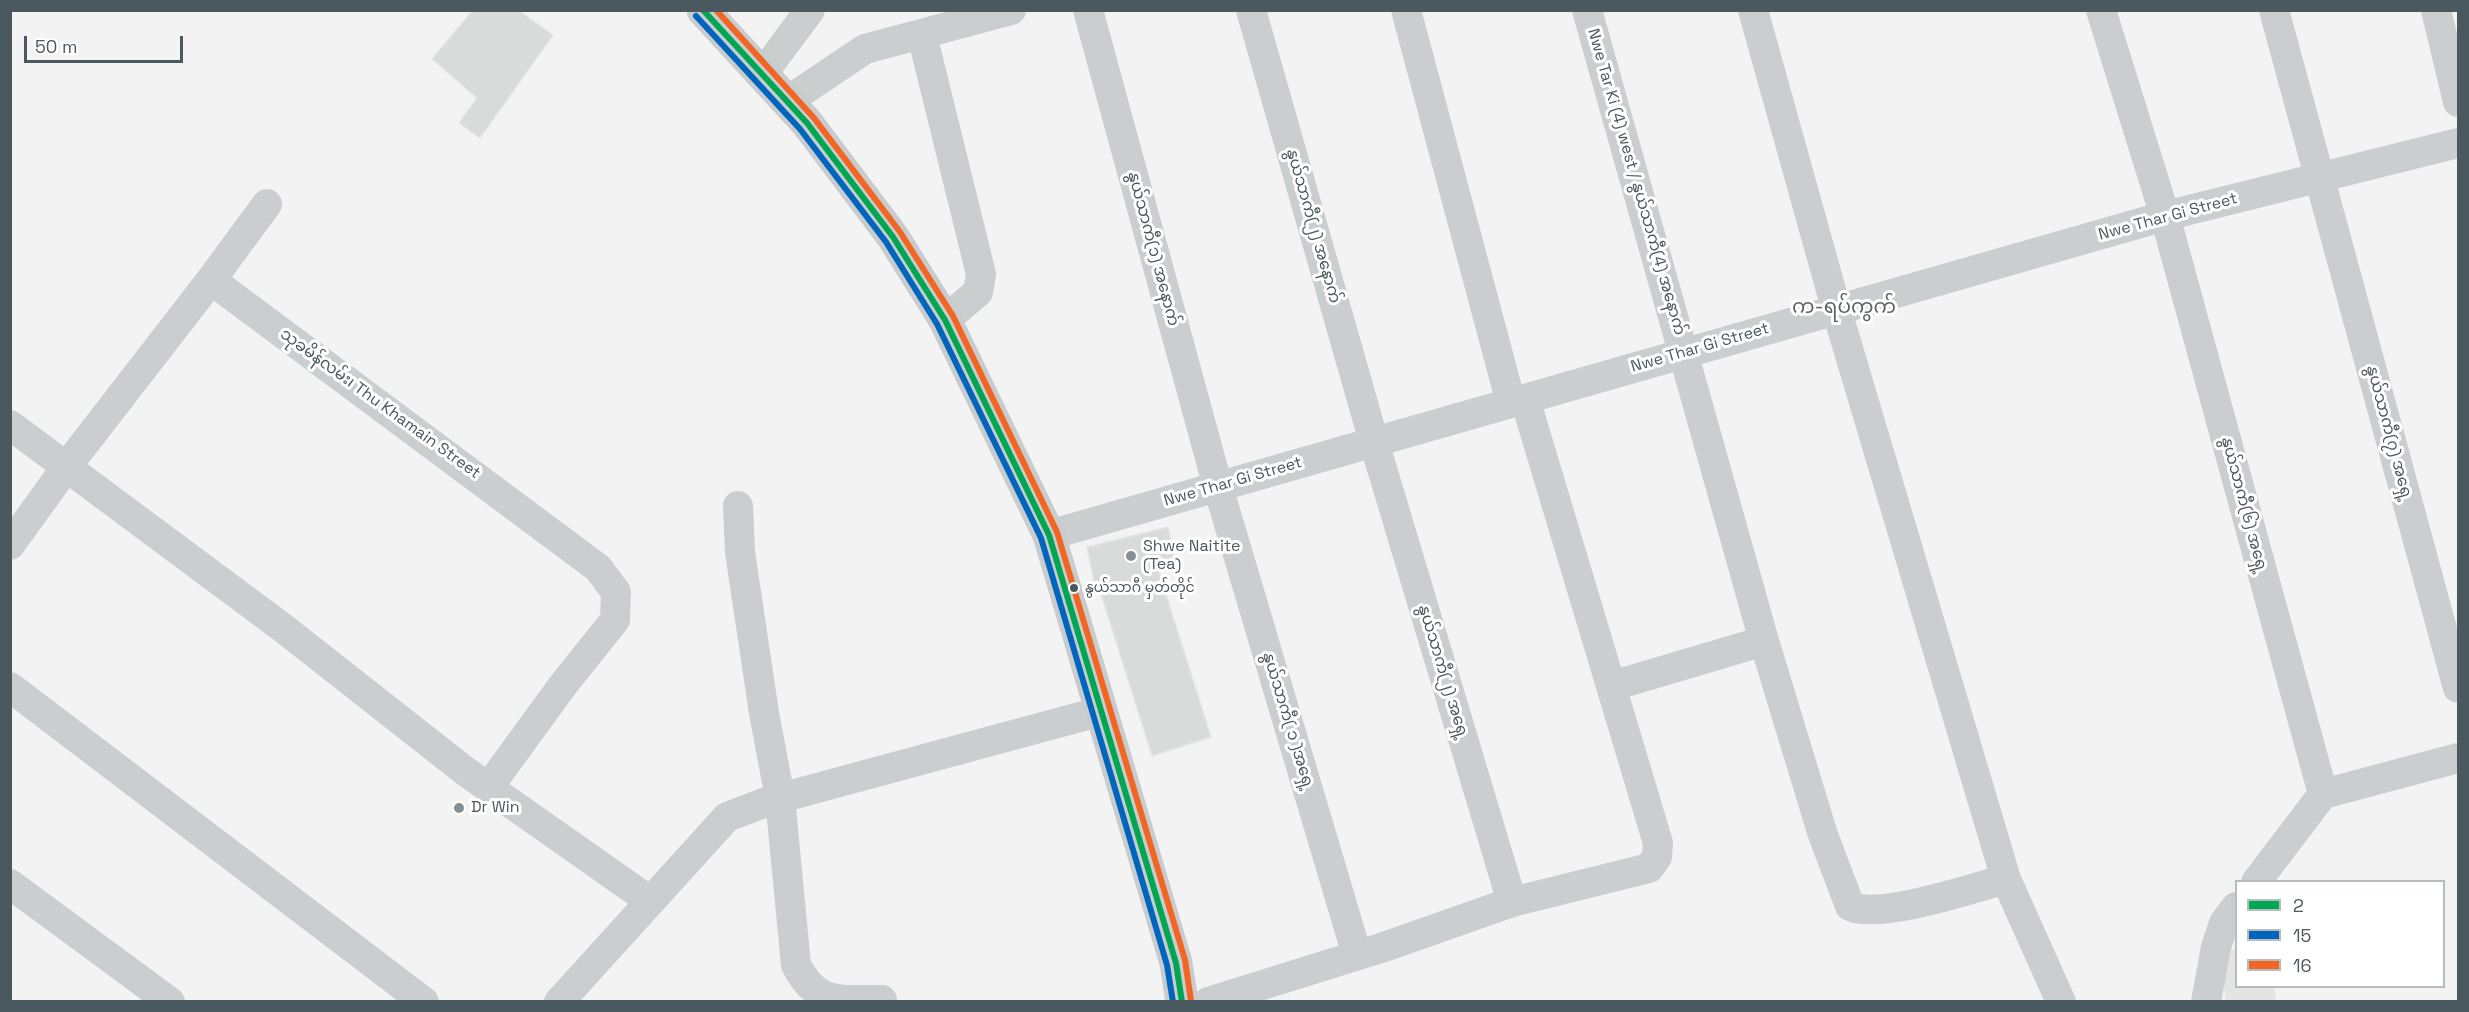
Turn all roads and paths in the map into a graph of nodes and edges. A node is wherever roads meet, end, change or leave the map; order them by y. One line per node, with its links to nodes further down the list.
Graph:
1 (703, 10): 13 (main road)
2 (1011, 10): 12 (street)
3 (1088, 10): 28 (street, နွယ်သာကီ(၁) အနောက်)
4 (1251, 10): 26 (street, နွယ်သာကီ(၂) အနောက်)
5 (1406, 10): 24 (street)
6 (1587, 10): 23 (street, Nwe Tar Ki (4) west / နွယ်သာကီ(4) အနောက်)
7 (1753, 10): 21 (street)
8 (2101, 10): 19 (street, နွယ်သာကီ(၆) အရှေ့)
9 (2274, 10): 17 (street, နွယ်သာကီ(၇) အရှေ့)
10 (2436, 10): 15 (street)
11 (795, 15): 13 (street)
12 (922, 35): 14 (street); 22 (street)
13 (763, 73): 14 (main road)
14 (789, 100): 22 (main road)
15 (2458, 102)
16 (2458, 143): 17 (street, Nwe Thar Gi Street)
17 (2320, 178): 19 (street, Nwe Thar Gi Street); 35 (street, နွယ်သာကီ(၇) အရှေ့)
18 (267, 204): 20 (street)
19 (2165, 216): 21 (street, Nwe Thar Gi Street); 39 (street, နွယ်သာကီ(၆) အရှေ့)
20 (211, 280): 27 (street); 38 (street, သုခမိန်လမ်း၊ Thu Khamain Street)
21 (1836, 308): 23 (street, Nwe Thar Gi Street); 41 (street)
22 (945, 320): 30 (main road)
23 (1684, 354): 24 (street, Nwe Thar Gi Street); 32 (street, Nwe Tar Ki (4) west / နွယ်သာကီ(4) အနောက်)
24 (1518, 401): 26 (street, Nwe Thar Gi Street); 33 (street)
25 (10, 425): 27 (street)
26 (1374, 442): 28 (street, Nwe Thar Gi Street); 45 (street, နွယ်သာကီ(၂) အရှေ့)
27 (67, 466): 31 (street); 38 (street)
28 (1218, 487): 30 (street, Nwe Thar Gi Street); 47 (street, နွယ်သာကီ( ၁ )အရှေ့)
29 (738, 506): 40 (street)
30 (1049, 535): 36 (main road)
31 (10, 545)
32 (1764, 642): 33 (street); 41 (street, Nwe Tar Ki (4) west / နွယ်သာကီ(4) အနောက်)
33 (1612, 686): 45 (street)
34 (10, 687): 50 (street)
35 (2458, 688)
36 (1102, 711): 40 (street); 52 (main road)
37 (2458, 758): 39 (street)
38 (488, 788): 44 (street)
39 (2323, 794): 42 (street)
40 (775, 800): 44 (street); 48 (street)
41 (2006, 879): 54 (street)
42 (2258, 880)
43 (10, 884): 49 (street)
44 (650, 902): 51 (street)
45 (1512, 902): 47 (street)
46 (2235, 908): 55 (street)
47 (1357, 955): 53 (street)
48 (882, 1000)
49 (170, 1002)
50 (424, 1002)
51 (559, 1002)
52 (1182, 1002)
53 (1208, 1002)
54 (2061, 1002)
55 (2206, 1002)

